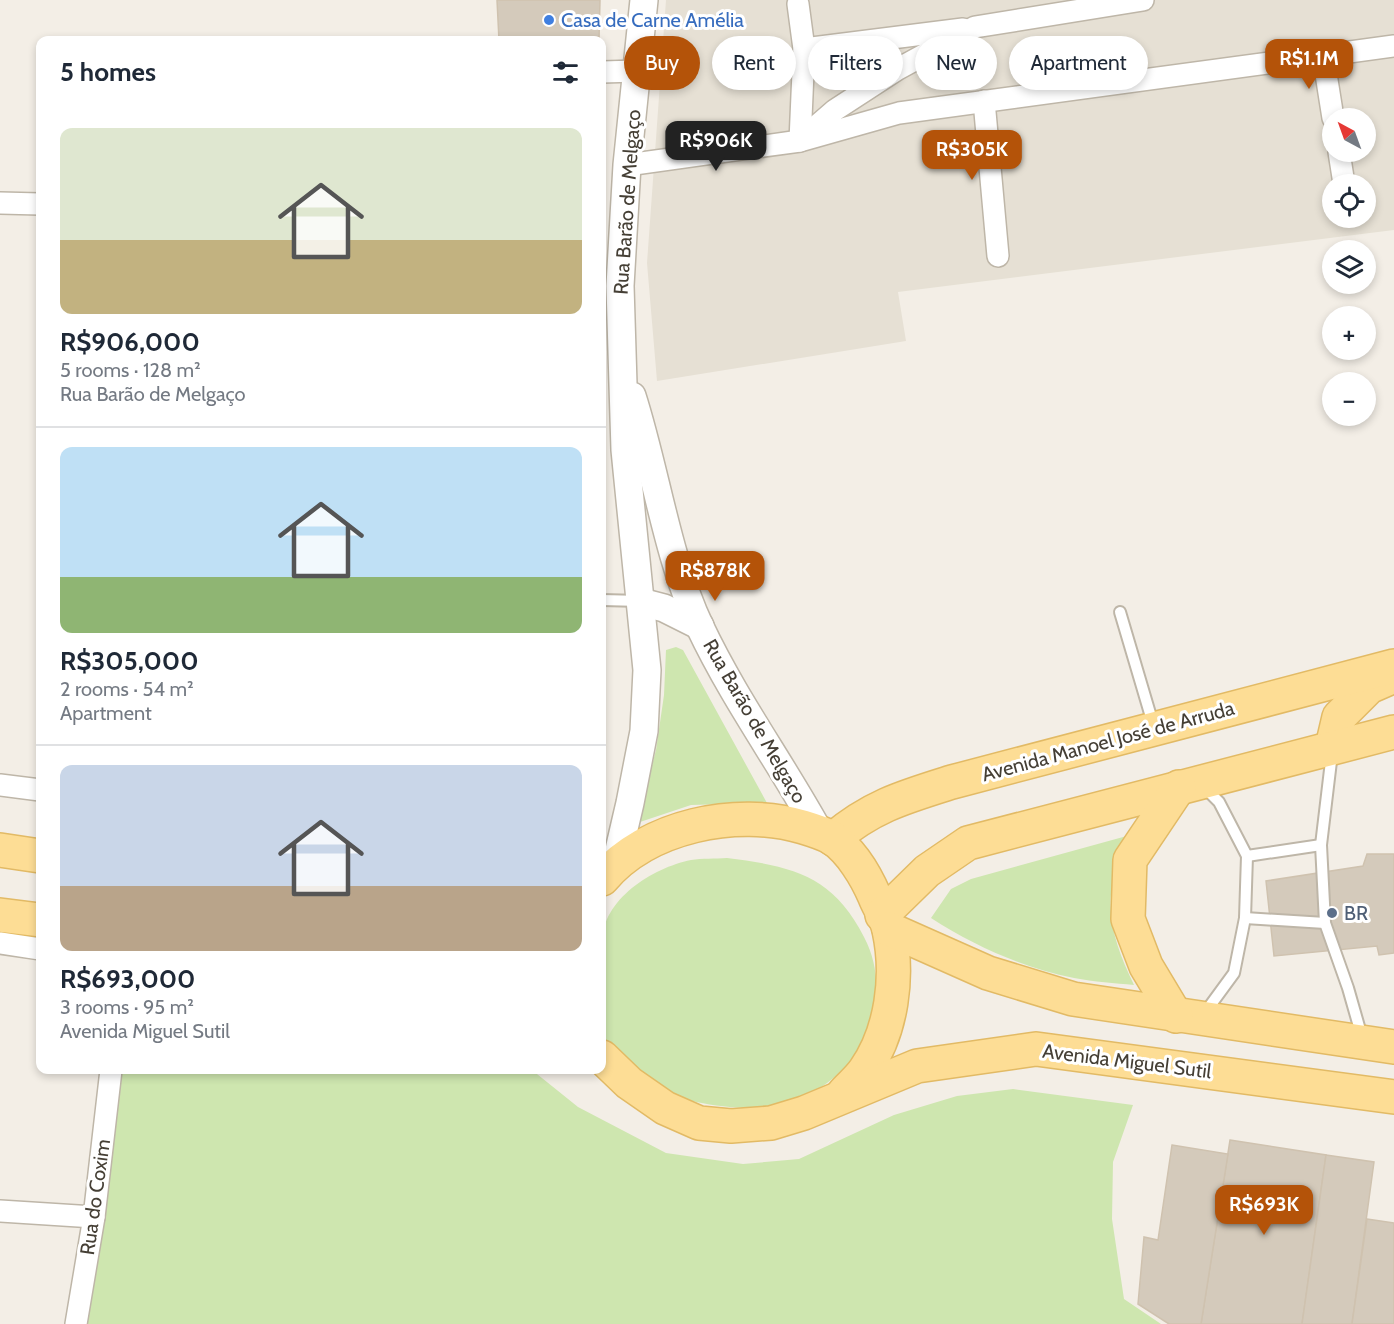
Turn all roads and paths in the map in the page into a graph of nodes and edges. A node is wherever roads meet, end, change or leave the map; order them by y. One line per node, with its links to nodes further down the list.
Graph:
1 (644, 0): 5 (street, Rua Barão de Melgaço)
2 (1143, 0): 4 (street)
3 (798, 4): 7 (street)
4 (975, 27): 7 (street); 14 (street)
5 (640, 36)
6 (1394, 46): 8 (street)
7 (804, 49): 14 (street)
8 (1323, 55): 12 (street); 13 (street)
9 (624, 71): 10 (street)
10 (606, 72)
11 (635, 90): 15 (street, Rua Barão de Melgaço)
12 (984, 101): 14 (street); 18 (street)
13 (1331, 108)
14 (800, 141): 15 (street)
15 (627, 165): 19 (street, Rua Barão de Melgaço)
16 (0, 202): 17 (street)
17 (36, 204)
18 (998, 256)
19 (623, 368): 21 (street, Rua Barão de Melgaço); 23 (street, Rua Barão de Melgaço)
20 (606, 600): 21 (lane)
21 (641, 602): 23 (street); 37 (street, Rua Barão de Melgaço)
22 (1120, 612): 26 (lane)
23 (700, 626): 32 (street, Rua Barão de Melgaço)
24 (1394, 666): 26 (main road, Avenida Manoel José de Arruda)
25 (1394, 676): 28 (main road)
26 (1155, 728): 32 (main road, Avenida Manoel José de Arruda)
27 (1394, 732): 28 (main road)
28 (1332, 747): 29 (main road); 33 (lane)
29 (1189, 784): 36 (lane); 41 (main road); 45 (main road)
30 (0, 785): 31 (street)
31 (36, 790)
32 (826, 835): 37 (main road); 41 (main road)
33 (1321, 845): 36 (lane); 42 (lane)
34 (0, 850): 35 (main road)
35 (36, 855)
36 (1247, 856): 39 (lane)
37 (608, 871)
38 (0, 915): 40 (main road)
39 (1245, 918): 42 (lane); 45 (lane)
40 (36, 920)
41 (886, 922): 45 (main road); 49 (main road)
42 (1325, 923): 46 (lane)
43 (0, 943): 44 (street)
44 (36, 948)
45 (1188, 1018): 46 (main road)
46 (1379, 1045)
47 (606, 1060): 49 (main road, Avenida Miguel Sutil)
48 (111, 1074): 52 (street, Rua do Coxim)
49 (842, 1095): 50 (main road, Avenida Miguel Sutil)
50 (1394, 1097)
51 (0, 1211): 52 (street)
52 (94, 1217): 53 (street, Rua do Coxim)
53 (76, 1324)

